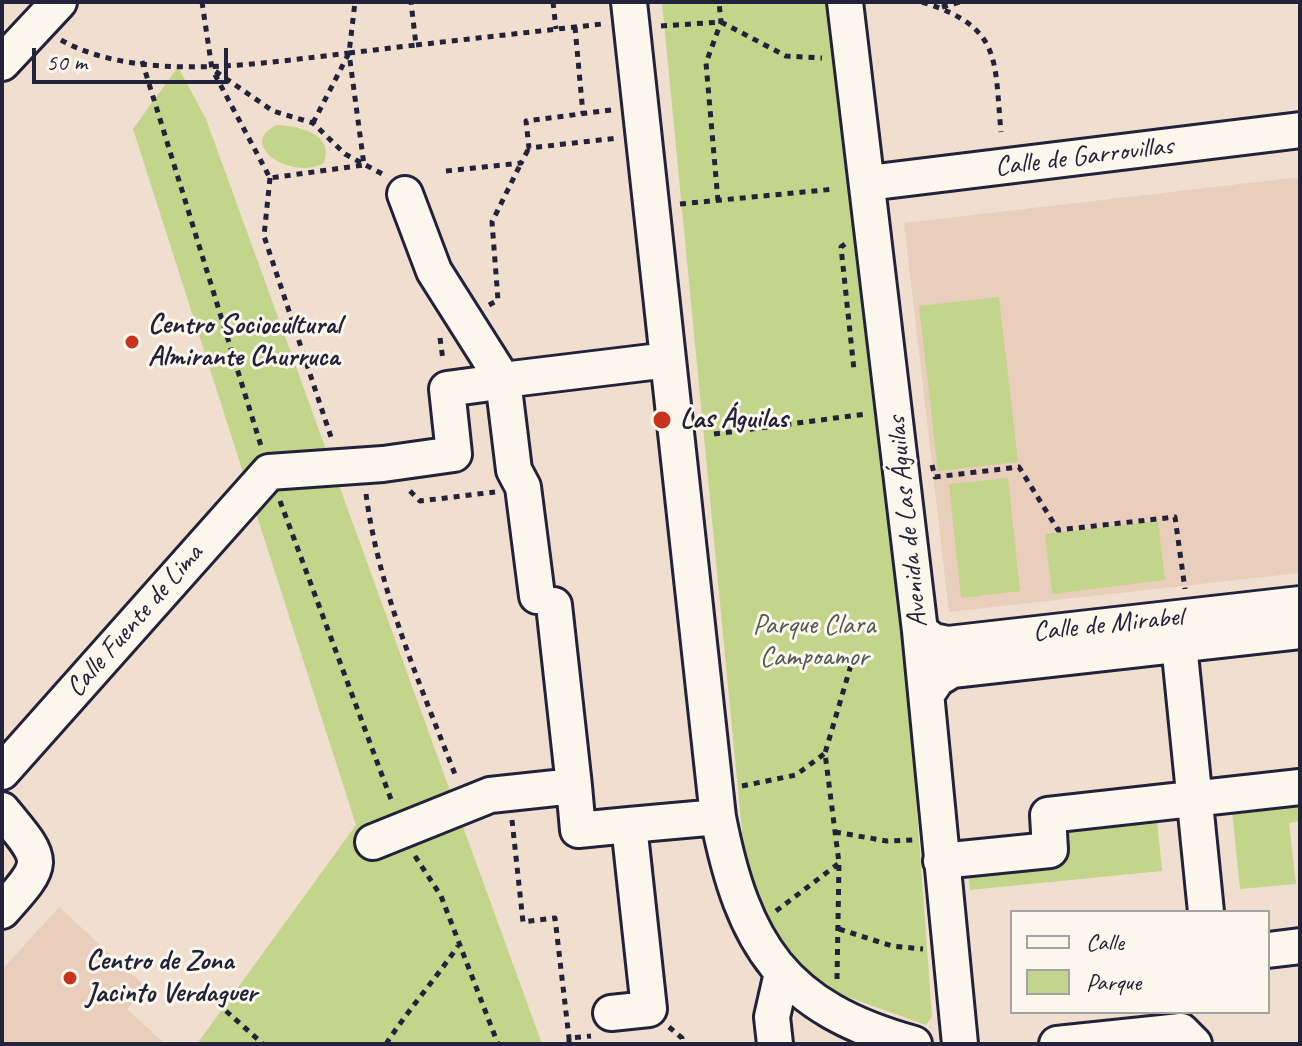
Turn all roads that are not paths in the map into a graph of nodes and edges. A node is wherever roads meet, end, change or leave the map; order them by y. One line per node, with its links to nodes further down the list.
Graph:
1 (845, 2): 7 (street, Avenida de Las Águilas)
2 (622, 12): 8 (street)
3 (54, 18): 4 (street)
4 (2, 63)
5 (1300, 130): 7 (street, Calle de Garrovillas)
6 (397, 186): 9 (street)
7 (851, 186): 11 (street, Avenida de Las Águilas)
8 (668, 360): 9 (street); 19 (street)
9 (493, 382): 15 (street, Calle Fuente de Lima); 16 (street)
10 (1300, 604): 11 (street, Calle de Mirabel)
11 (920, 631): 14 (street, Avenida de Las Águilas)
12 (1300, 631): 13 (street, Calle de Mirabel)
13 (1179, 644): 14 (street, Calle de Mirabel); 18 (street, Calle de Mirabel)
14 (927, 694): 23 (street, Avenida de Las Águilas)
15 (2, 772)
16 (574, 786): 21 (street); 22 (street)
17 (1300, 787): 18 (street)
18 (1194, 799): 23 (street); 24 (street, Calle de Mirabel)
19 (724, 802): 21 (street); 28 (street)
20 (2, 810): 25 (street)
21 (629, 825): 29 (street)
22 (388, 836)
23 (941, 861): 33 (street, Avenida de Las Águilas)
24 (1206, 910)
25 (2, 911)
26 (1300, 946): 27 (street)
27 (1270, 950)
28 (782, 973): 31 (street); 32 (street)
29 (604, 1024)
30 (1188, 1038): 34 (street)
31 (775, 1044)
32 (914, 1044)
33 (960, 1044)
34 (1057, 1044)

